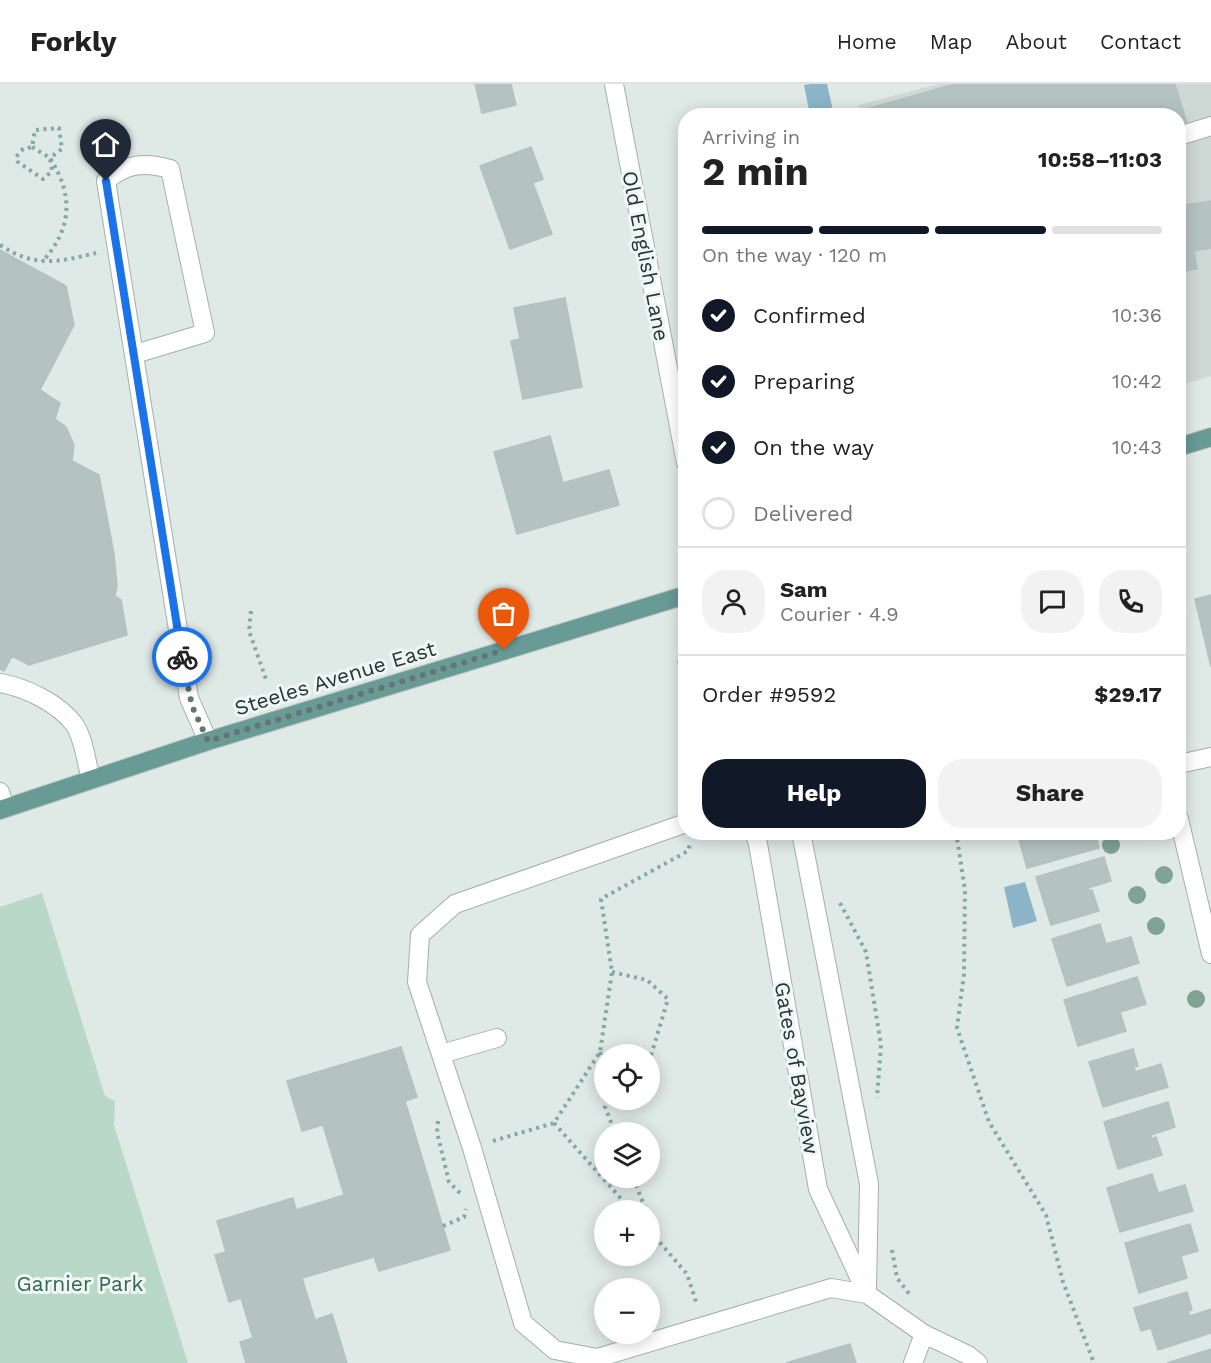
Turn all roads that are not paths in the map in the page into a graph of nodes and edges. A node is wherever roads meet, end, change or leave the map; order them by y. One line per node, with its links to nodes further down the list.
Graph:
1 (614, 84): 5 (street, Old English Lane)
2 (1211, 126): 3 (street)
3 (1186, 134)
4 (135, 354): 4 (street); 10 (street)
5 (678, 421)
6 (1211, 437): 7 (main road)
7 (1186, 445)
8 (678, 596): 10 (main road, Steeles Avenue East)
9 (0, 683): 13 (street)
10 (208, 741): 13 (main road, Steeles Avenue East)
11 (1211, 757): 12 (street)
12 (1186, 762)
13 (90, 779): 14 (main road, Steeles Avenue East)
14 (2, 803)
15 (678, 826): 21 (street)
16 (755, 840): 22 (street, Gates of Bayview)
17 (803, 840): 22 (street)
18 (1184, 840): 19 (street)
19 (1211, 954)
20 (497, 1038): 21 (street)
21 (441, 1054): 22 (street)
22 (867, 1294): 23 (street, Gates of Bayview)
23 (924, 1334): 24 (street); 25 (street, Gates of Bayview)
24 (913, 1363)
25 (978, 1363)

